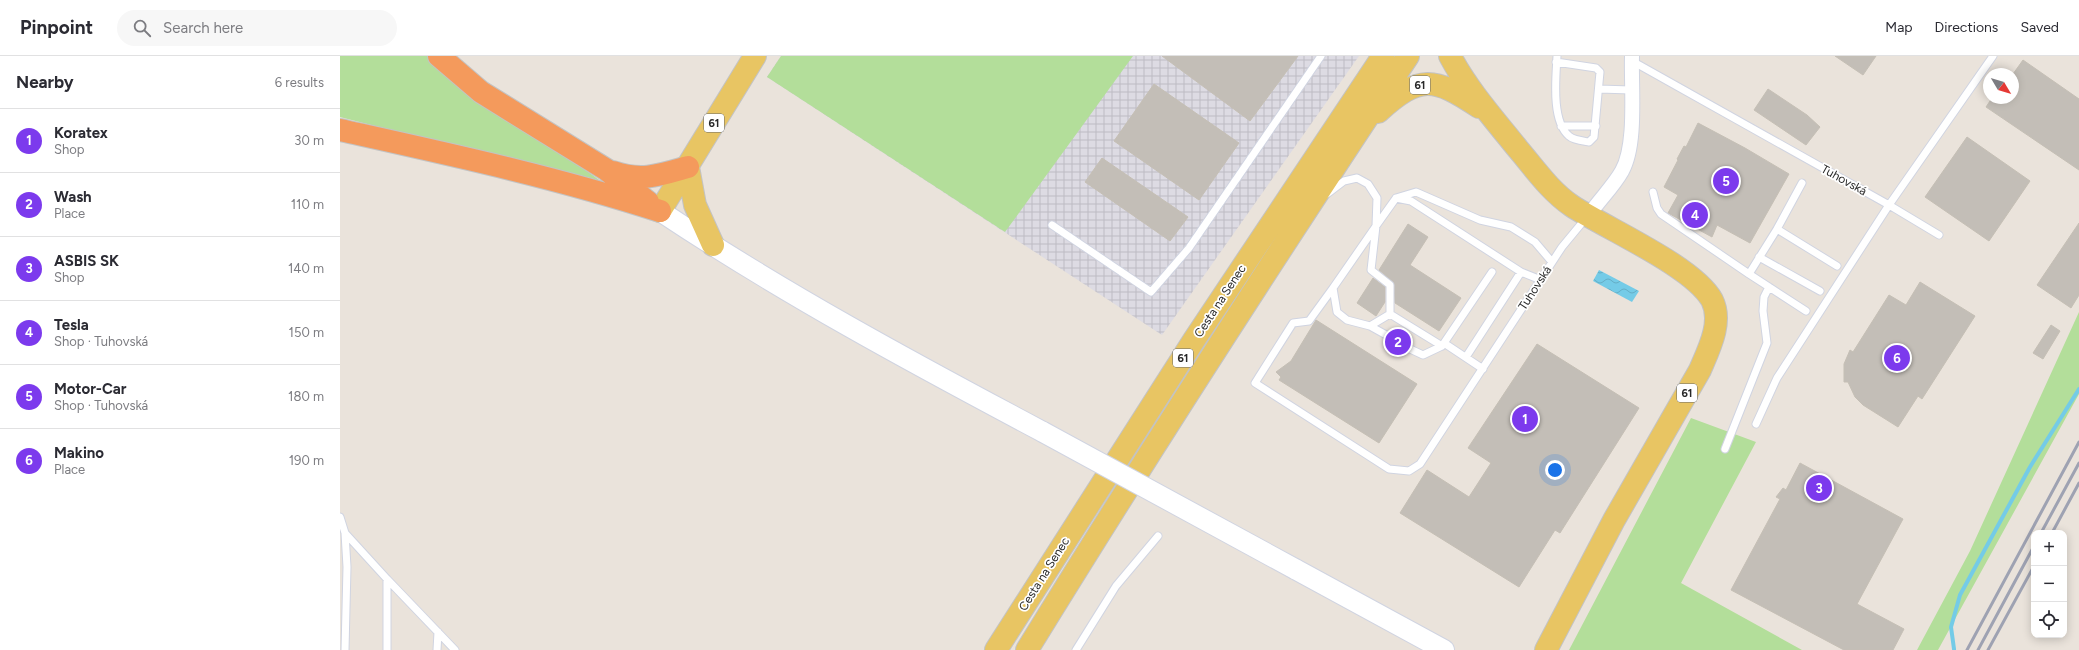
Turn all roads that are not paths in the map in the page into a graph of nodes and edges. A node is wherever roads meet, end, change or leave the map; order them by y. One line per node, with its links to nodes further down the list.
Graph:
1 (439, 56): 18 (highway)
2 (755, 56): 17 (main road, 61)
3 (1321, 56): 26 (lane)
4 (1408, 56): 15 (main road, Cesta na Senec / 61)
5 (1450, 56): 12 (main road, 61)
6 (1993, 56): 22 (lane)
7 (1632, 58): 11 (street, Tuhovská); 22 (lane, Tuhovská)
8 (1556, 59): 10 (lane); 13 (lane)
9 (1378, 60): 61 (main road, Cesta na Senec / 61)
10 (1600, 89): 11 (lane); 14 (lane)
11 (1631, 90): 25 (street, Tuhovská)
12 (1487, 112): 15 (main road, 61); 25 (main road, 61)
13 (1561, 126): 14 (lane); 14 (lane)
14 (1596, 126)
15 (1360, 128): 23 (main road, Cesta na Senec / 61)
16 (348, 132): 24 (highway)
17 (688, 167): 18 (highway); 24 (main road, 61); 30 (main road)
18 (607, 170): 24 (highway)
19 (1802, 183): 28 (lane)
20 (1653, 192): 36 (lane)
21 (1396, 198): 27 (lane); 32 (lane); 35 (lane)
22 (1889, 204): 29 (lane, Tuhovská); 49 (lane)
23 (1306, 210): 27 (lane); 62 (main road, Cesta na Senec / 61)
24 (660, 211): 30 (main road)
25 (1589, 215): 32 (lane, Tuhovská); 56 (main road, 61)
26 (1052, 225)
27 (1376, 226): 39 (lane); 42 (lane)
28 (1777, 229): 31 (lane); 33 (lane)
29 (1938, 235)
30 (712, 245): 64 (main road, bridge)
31 (1759, 257): 36 (lane); 40 (lane)
32 (1552, 262): 37 (lane, Tuhovská)
33 (1837, 266)
34 (1492, 272): 45 (lane)
35 (1521, 272): 37 (lane); 47 (lane)
36 (1749, 274): 38 (lane)
37 (1541, 280): 48 (lane, Tuhovská)
38 (1769, 287): 41 (lane); 50 (lane)
39 (1333, 288): 43 (lane); 48 (lane, Tuhovská)
40 (1820, 291)
41 (1806, 311)
42 (1390, 314): 43 (lane); 45 (lane)
43 (1370, 326): 44 (lane)
44 (1388, 336)
45 (1443, 345): 46 (lane); 47 (lane)
46 (1408, 348)
47 (1466, 357): 48 (lane)
48 (1483, 369)
49 (1756, 424)
50 (1725, 449)
51 (340, 517): 52 (lane)
52 (345, 532): 54 (lane); 57 (lane)
53 (1158, 536): 63 (lane)
54 (387, 579): 55 (lane); 58 (lane)
55 (438, 632): 59 (lane); 60 (lane)
56 (1545, 649)
57 (345, 650)
58 (387, 650)
59 (437, 650)
60 (455, 650)
61 (996, 650)
62 (1027, 650)
63 (1076, 650)
64 (1444, 650)

